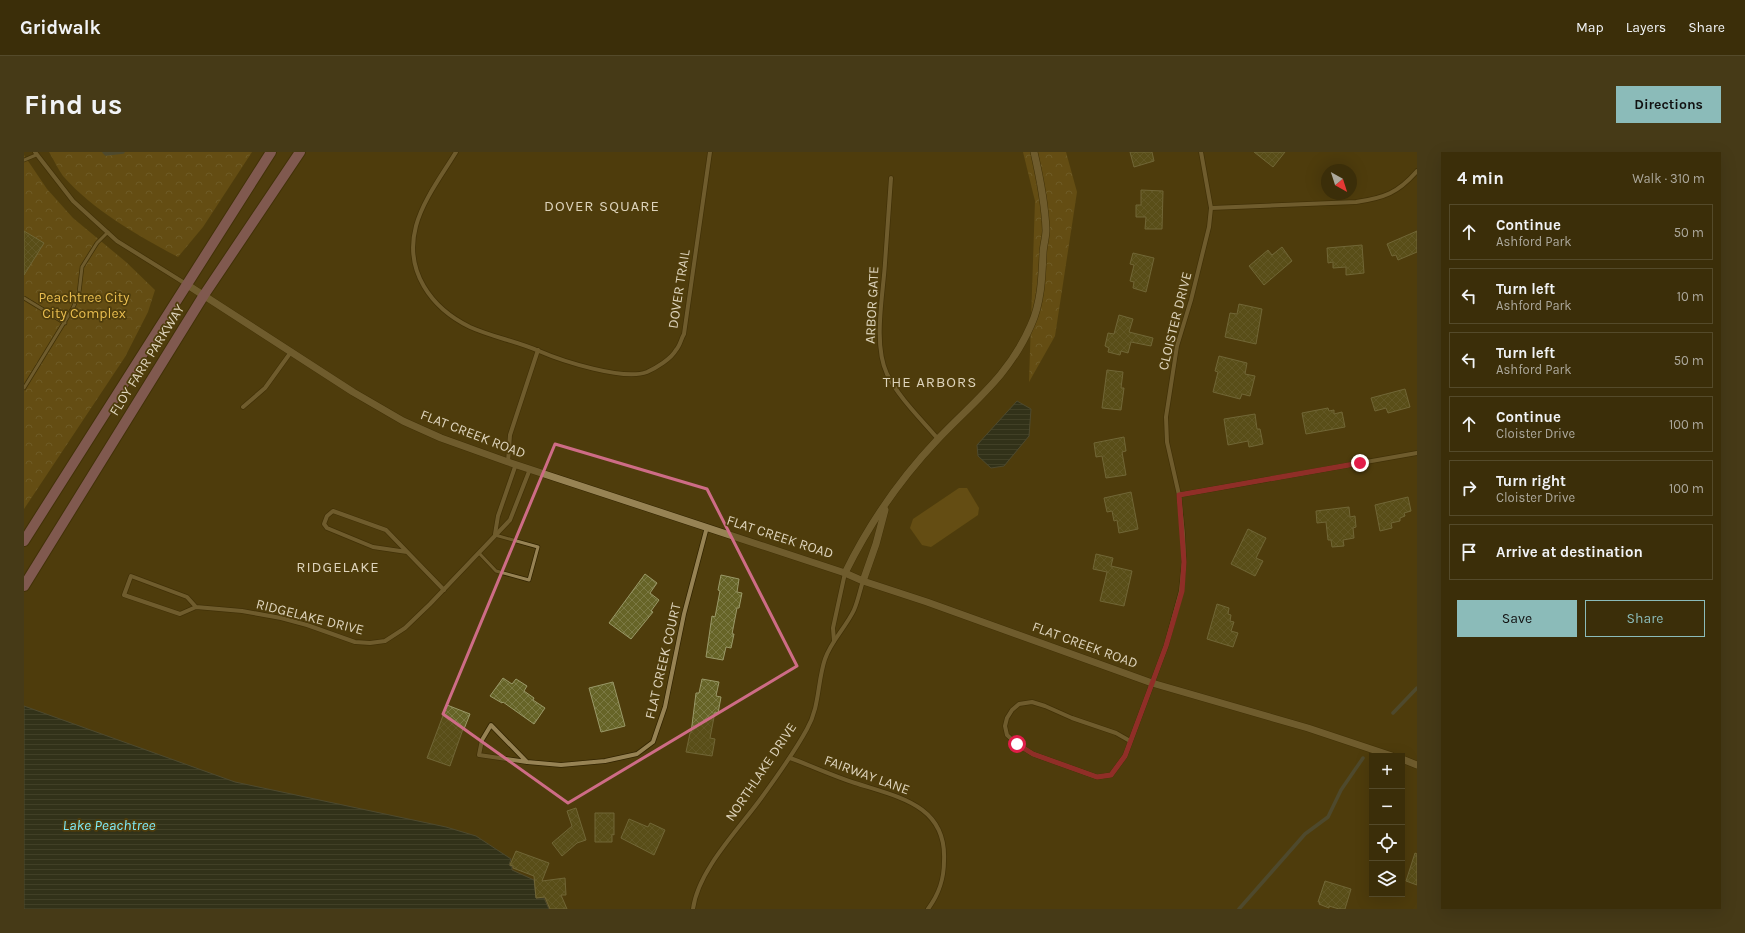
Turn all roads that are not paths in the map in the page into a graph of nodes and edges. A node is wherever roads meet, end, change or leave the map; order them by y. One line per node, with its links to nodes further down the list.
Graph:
1 (271, 152): 13 (main road, FLOY FARR PARKWAY)
2 (300, 152): 14 (main road, FLOY FARR PARKWAY)
3 (456, 152): 17 (street, DOVER TRAIL)
4 (710, 152): 17 (street, DOVER TRAIL)
5 (1034, 152): 21 (street, NORTHLAKE DRIVE)
6 (1202, 152): 11 (street, CLOISTER DRIVE)
7 (36, 153): 8 (lane); 12 (street)
8 (24, 160)
9 (1417, 171): 11 (street)
10 (891, 178): 21 (street, ARBOR GATE)
11 (1211, 208): 25 (street, CLOISTER DRIVE)
12 (108, 232): 13 (street); 16 (lane)
13 (186, 284): 14 (street, FLAT CREEK ROAD); 29 (main road, FLOY FARR PARKWAY)
14 (204, 295): 18 (street, FLAT CREEK ROAD); 34 (main road, FLOY FARR PARKWAY)
15 (24, 298): 16 (lane)
16 (65, 323): 19 (lane)
17 (538, 350): 23 (street)
18 (291, 352): 20 (street); 23 (street, FLAT CREEK ROAD)
19 (24, 388)
20 (243, 407)
21 (938, 439): 26 (street, NORTHLAKE DRIVE)
22 (1417, 453): 25 (street)
23 (512, 463): 24 (street, FLAT CREEK ROAD); 28 (street)
24 (530, 469): 27 (street, FLAT CREEK ROAD); 28 (street, RIDGELAKE DRIVE)
25 (1179, 495): 38 (street, CLOISTER DRIVE)
26 (886, 506): 32 (street, NORTHLAKE DRIVE); 33 (street, NORTHLAKE DRIVE)
27 (707, 527): 32 (street, FLAT CREEK ROAD); 43 (street, FLAT CREEK COURT)
28 (495, 535): 31 (street, RIDGELAKE DRIVE); 31 (lane)
29 (24, 541)
30 (407, 552): 30 (street); 35 (street)
31 (479, 553): 35 (street, RIDGELAKE DRIVE)
32 (846, 573): 33 (street, FLAT CREEK ROAD); 37 (street, NORTHLAKE DRIVE)
33 (862, 581): 37 (street, NORTHLAKE DRIVE); 38 (street, FLAT CREEK ROAD)
34 (24, 586)
35 (444, 590): 36 (street, RIDGELAKE DRIVE)
36 (196, 607): 36 (street, RIDGELAKE DRIVE)
37 (834, 641): 41 (street, NORTHLAKE DRIVE)
38 (1152, 683): 39 (street, CLOISTER DRIVE); 40 (street, FLAT CREEK ROAD)
39 (1130, 741): 39 (street, CLOISTER DRIVE)
40 (1383, 753)
41 (790, 758): 45 (street, NORTHLAKE DRIVE); 46 (street, FAIRWAY LANE)
42 (1405, 760): 44 (street)
43 (527, 762): 43 (street, FLAT CREEK COURT)
44 (1417, 765)
45 (693, 909)
46 (928, 909)

